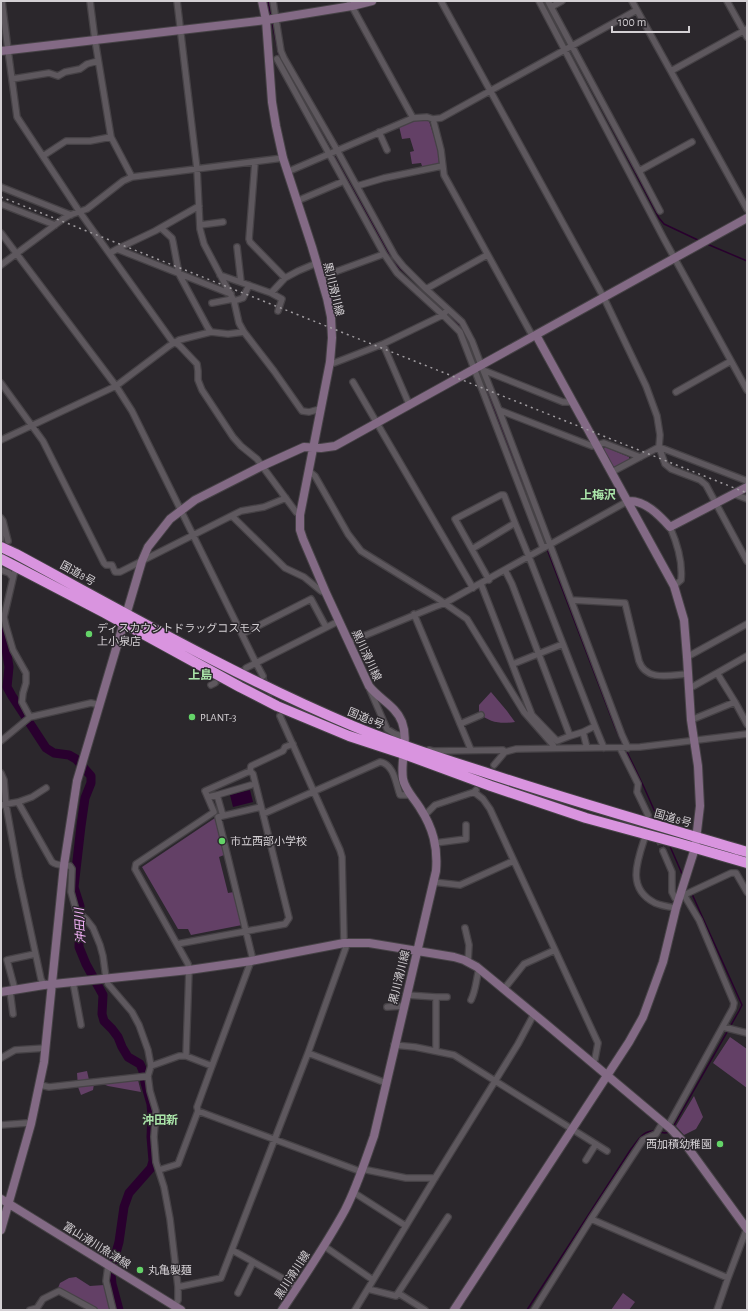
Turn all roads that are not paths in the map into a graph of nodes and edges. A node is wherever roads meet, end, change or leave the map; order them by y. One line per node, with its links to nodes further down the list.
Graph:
1 (2, 1): 23 (street)
2 (90, 1): 21 (street)
3 (177, 1): 18 (street)
4 (262, 1): 17 (street, 黒川滑川線)
5 (274, 1): 16 (street)
6 (372, 1): 13 (street)
7 (442, 1): 29 (street)
8 (539, 1): 24 (street)
9 (548, 1): 14 (street)
10 (562, 1): 14 (street)
11 (632, 1): 15 (street)
12 (727, 1): 19 (street)
13 (350, 3): 16 (street); 30 (street)
14 (551, 7): 22 (street)
15 (637, 10): 22 (street); 27 (street)
16 (277, 18): 17 (street); 35 (street)
17 (266, 20): 18 (street); 39 (street, 黒川滑川線)
18 (181, 30): 21 (street); 42 (street)
19 (745, 30): 20 (street); 27 (street)
20 (747, 38)
21 (95, 40): 23 (street); 26 (street)
22 (573, 46): 24 (street); 43 (street)
23 (4, 50): 28 (street)
24 (565, 50): 29 (street); 50 (street)
25 (277, 59): 37 (street)
26 (98, 62): 28 (street); 33 (street)
27 (671, 71): 54 (street)
28 (12, 79): 38 (street)
29 (490, 91): 31 (street); 82 (street)
30 (413, 118): 31 (street); 32 (street)
31 (433, 119): 41 (street)
32 (380, 132): 35 (street); 36 (street)
33 (112, 137): 38 (street); 45 (street)
34 (692, 142): 43 (street)
35 (337, 150): 37 (street); 47 (street)
36 (387, 150)
37 (328, 154): 44 (street); 46 (street)
38 (43, 156): 55 (street)
39 (283, 158): 40 (street); 44 (street, 黒川滑川線)
40 (255, 162): 42 (street); 76 (street)
41 (442, 166): 47 (street); 69 (street)
42 (197, 169): 45 (street); 53 (street)
43 (639, 171): 49 (street)
44 (287, 172): 51 (street, 黒川滑川線)
45 (132, 177): 55 (street)
46 (344, 181): 51 (street); 68 (street)
47 (357, 186): 79 (street)
48 (1, 187): 57 (street)
49 (648, 188): 50 (street); 56 (street)
50 (640, 192): 70 (street)
51 (297, 201): 71 (street, 黒川滑川線)
52 (1, 204): 60 (street)
53 (199, 206): 61 (street); 62 (street)
54 (747, 209)
55 (79, 211): 57 (street); 66 (street)
56 (660, 211)
57 (71, 215): 60 (street)
58 (747, 218): 70 (street)
59 (223, 222): 61 (street)
60 (55, 225): 67 (street)
61 (200, 225): 74 (street)
62 (162, 228): 65 (street); 73 (street)
63 (1, 232): 67 (street)
64 (237, 247): 77 (street)
65 (117, 249): 66 (street); 73 (street)
66 (110, 253): 90 (street)
67 (16, 254): 72 (street); 98 (street)
68 (384, 254): 75 (street); 86 (street)
69 (487, 255): 79 (street); 89 (street)
70 (675, 258): 82 (street); 92 (street)
71 (317, 263): 75 (street, 黒川滑川線); 76 (street)
72 (1, 265)
73 (179, 274): 81 (street); 87 (street)
74 (220, 275): 77 (street); 81 (street)
75 (321, 277): 93 (street, 黒川滑川線)
76 (285, 278): 80 (street)
77 (241, 282): 78 (street)
78 (249, 285): 80 (street); 81 (street)
79 (426, 289): 84 (street)
80 (271, 293): 85 (street)
81 (233, 298): 83 (street); 88 (street)
82 (604, 298): 89 (street); 109 (street)
83 (212, 303)
84 (448, 309): 86 (street); 94 (street)
85 (278, 311)
86 (443, 315): 91 (street); 95 (street)
87 (211, 332): 88 (street); 90 (street)
88 (244, 332): 103 (street)
89 (534, 336): 94 (street); 101 (street)
90 (175, 342): 98 (street); 112 (street)
91 (383, 344): 93 (street); 102 (street)
92 (731, 361): 99 (street); 100 (street)
93 (330, 362): 103 (street, 黒川滑川線)
94 (483, 367): 95 (street); 101 (street); 104 (street)
95 (474, 369): 102 (street); 133 (street)
96 (353, 382): 105 (street)
97 (1, 383): 106 (street)
98 (116, 386): 106 (street); 122 (street)
99 (747, 390)
100 (676, 392)
101 (573, 402): 108 (street)
102 (409, 404): 105 (street)
103 (320, 409): 110 (street, 黒川滑川線)
104 (499, 410): 108 (street); 132 (street)
105 (376, 423): 110 (street); 146 (street)
106 (32, 425): 107 (street); 137 (street)
107 (1, 440)
108 (596, 444): 111 (street); 114 (street)
109 (659, 447): 111 (street); 115 (street); 121 (street)
110 (313, 448): 112 (street); 113 (street, 黒川滑川線)
111 (640, 457): 114 (street)
112 (262, 466): 118 (street); 122 (street)
113 (309, 471): 123 (street, 黒川滑川線); 149 (street)
114 (612, 472): 120 (street)
115 (747, 481)
116 (747, 487): 117 (street)
117 (734, 494): 119 (street); 121 (street)
118 (286, 498): 123 (street); 124 (street)
119 (747, 499)
120 (628, 501): 128 (street); 132 (street); 145 (street)
121 (716, 504): 128 (street); 138 (street)
122 (181, 510): 129 (street); 137 (street)
123 (300, 515): 147 (street, 黒川滑川線)
124 (232, 516): 129 (street); 147 (street)
125 (1, 518): 131 (street)
126 (515, 523): 134 (street); 134 (street); 135 (street)
127 (1, 525): 130 (street)
128 (670, 527): 145 (street)
129 (194, 536): 137 (street); 155 (street)
130 (1, 539)
131 (4, 544): 151 (highway, 国道8号)
132 (550, 544): 133 (street); 148 (street)
133 (543, 548): 135 (street)
134 (472, 549): 143 (street)
135 (529, 557): 141 (street); 157 (street)
136 (1, 559): 139 (highway, 国道8号)
137 (142, 561): 151 (street)
138 (747, 561)
139 (17, 567): 142 (street); 151 (highway, 国道8号)
140 (1, 570): 142 (street)
141 (505, 570): 143 (street); 158 (street)
142 (13, 578): 173 (street)
143 (489, 580): 144 (street)
144 (481, 584): 146 (street); 162 (street)
145 (674, 586): 160 (street)
146 (473, 588): 149 (street)
147 (326, 593): 152 (street, 黒川滑川線)
148 (571, 600): 165 (street); 189 (street)
149 (445, 603): 150 (street); 185 (street)
150 (414, 614): 156 (street); 175 (street)
151 (125, 619): 170 (street); 184 (highway, 国道8号)
152 (339, 621): 154 (street); 156 (street, 黒川滑川線)
153 (747, 624): 160 (street)
154 (326, 627): 155 (street); 161 (street)
155 (242, 634): 161 (street)
156 (349, 642): 167 (street, 黒川滑川線)
157 (563, 644): 158 (street); 177 (street)
158 (539, 654): 162 (street); 180 (street)
159 (747, 656): 164 (street)
160 (688, 657): 165 (street)
161 (256, 663): 163 (street); 166 (street)
162 (513, 664): 180 (street)
163 (246, 668)
164 (717, 673): 168 (street); 169 (street)
165 (688, 674): 168 (street)
166 (263, 676)
167 (369, 686): 184 (street); 184 (street, 黒川滑川線)
168 (688, 688): 174 (street)
169 (735, 702): 174 (street); 176 (street)
170 (100, 705): 173 (street); 216 (street)
171 (481, 715): 175 (street)
172 (280, 716): 183 (street)
173 (30, 717): 182 (street)
174 (690, 720): 181 (street)
175 (460, 724): 190 (street)
176 (747, 724)
177 (595, 726): 178 (street); 187 (street)
178 (583, 732): 180 (street); 186 (street)
179 (747, 734): 181 (street)
180 (570, 736)
181 (694, 740): 189 (street); 211 (street)
182 (1, 741)
183 (293, 744): 193 (street); 197 (street)
184 (405, 745): 190 (street); 199 (street, 黒川滑川線); 209 (highway, 国道8号); 211 (highway, 国道8号)
185 (553, 745)
186 (587, 748): 187 (street); 191 (street)
187 (604, 748): 188 (street)
188 (620, 748): 189 (street); 207 (street)
189 (628, 748)
190 (471, 750): 191 (street)
191 (505, 752): 192 (street)
192 (494, 765)
193 (250, 771): 200 (street); 203 (street)
194 (1, 773): 202 (street)
195 (252, 785): 198 (street)
196 (46, 788): 201 (street)
197 (315, 792): 199 (street); 204 (street); 223 (street)
198 (217, 795): 200 (street); 206 (street)
199 (410, 795): 205 (street, 黒川滑川線)
200 (208, 797): 224 (street)
201 (18, 802): 202 (street); 216 (street)
202 (4, 805): 227 (street)
203 (261, 807): 204 (street); 206 (street)
204 (263, 814): 222 (street)
205 (425, 815): 210 (street, 黒川滑川線); 214 (street)
206 (223, 816): 222 (street)
207 (648, 816)
208 (466, 825): 210 (street)
209 (646, 834): 211 (highway, 国道8号); 220 (street)
210 (435, 842): 217 (street, 黒川滑川線)
211 (695, 843): 213 (highway, 国道8号); 215 (highway, 国道8号); 219 (street)
212 (664, 851): 219 (street)
213 (747, 852)
214 (513, 861): 217 (street); 225 (street)
215 (747, 864)
216 (64, 865): 232 (street); 234 (street)
217 (433, 882): 226 (street, 黒川滑川線)
218 (747, 892): 219 (street)
219 (681, 896): 220 (street); 247 (street)
220 (676, 908): 259 (street)
221 (465, 928): 229 (street)
222 (247, 931): 224 (street); 228 (street)
223 (344, 943): 226 (street); 228 (street); 252 (street)
224 (177, 944): 231 (street)
225 (555, 950): 235 (street); 255 (street)
226 (417, 951): 229 (street); 238 (street, 黒川滑川線)
227 (35, 954): 234 (street); 236 (street)
228 (251, 961): 231 (street); 257 (street)
229 (468, 962): 230 (street)
230 (479, 969): 235 (street); 241 (street)
231 (189, 970): 232 (street); 253 (street)
232 (106, 978): 233 (street); 256 (street)
233 (73, 982): 234 (street); 246 (street)
234 (48, 985): 236 (street); 250 (street)
235 (504, 989): 245 (street)
236 (13, 991): 237 (street); 244 (street)
237 (1, 992)
238 (406, 995): 240 (street); 243 (street, 黒川滑川線)
239 (447, 997): 240 (street)
240 (436, 998): 251 (street)
241 (471, 1000)
242 (387, 1006): 243 (street)
243 (403, 1006): 249 (street, 黒川滑川線)
244 (13, 1014)
245 (534, 1014): 255 (street); 260 (street)
246 (81, 1025)
247 (723, 1027): 248 (street); 265 (street)
248 (747, 1033)
249 (394, 1045): 251 (street); 261 (street, 黒川滑川線)
250 (46, 1048): 254 (street); 262 (street)
251 (436, 1051): 260 (street)
252 (308, 1053): 261 (street); 268 (street)
253 (186, 1056): 256 (street); 257 (street)
254 (1, 1058)
255 (592, 1064): 259 (street)
256 (151, 1066): 258 (street)
257 (212, 1066): 263 (street)
258 (148, 1076): 262 (street); 272 (street)
259 (607, 1076): 265 (street); 267 (street)
260 (495, 1080): 267 (street); 274 (street)
261 (386, 1082): 273 (street, 黒川滑川線)
262 (40, 1086): 264 (street)
263 (198, 1111): 268 (street); 272 (street)
264 (31, 1124): 266 (street); 276 (street)
265 (666, 1124): 278 (street); 280 (street)
266 (1, 1125)
267 (572, 1129): 269 (street); 300 (street)
268 (274, 1139): 273 (street); 283 (street)
269 (596, 1144): 270 (street); 271 (street)
270 (607, 1151)
271 (586, 1160)
272 (159, 1170): 288 (street)
273 (362, 1171): 274 (street); 275 (street, 黒川滑川線)
274 (435, 1178): 279 (street)
275 (353, 1192): 279 (street); 282 (street, 黒川滑川線)
276 (5, 1201): 281 (street); 285 (street, 富山滑川魚津線)
277 (448, 1217): 292 (street)
278 (591, 1219): 286 (street); 301 (street)
279 (406, 1226): 287 (street)
280 (747, 1228): 286 (street)
281 (1, 1230)
282 (324, 1246): 287 (street); 289 (street, 黒川滑川線)
283 (232, 1250): 284 (street); 288 (street)
284 (253, 1262): 289 (street); 291 (street)
285 (108, 1266): 293 (street, 富山滑川魚津線); 296 (street)
286 (728, 1278): 302 (street)
287 (373, 1280): 290 (street)
288 (178, 1287): 293 (street)
289 (298, 1287): 297 (street, 黒川滑川線)
290 (368, 1289): 292 (street); 298 (street)
291 (238, 1293)
292 (398, 1293): 299 (street)
293 (178, 1308)
294 (30, 1310): 295 (street)
295 (94, 1310)
296 (113, 1310)
297 (282, 1310)
298 (355, 1310)
299 (425, 1310)
300 (454, 1310)
301 (534, 1310)
302 (717, 1310)

